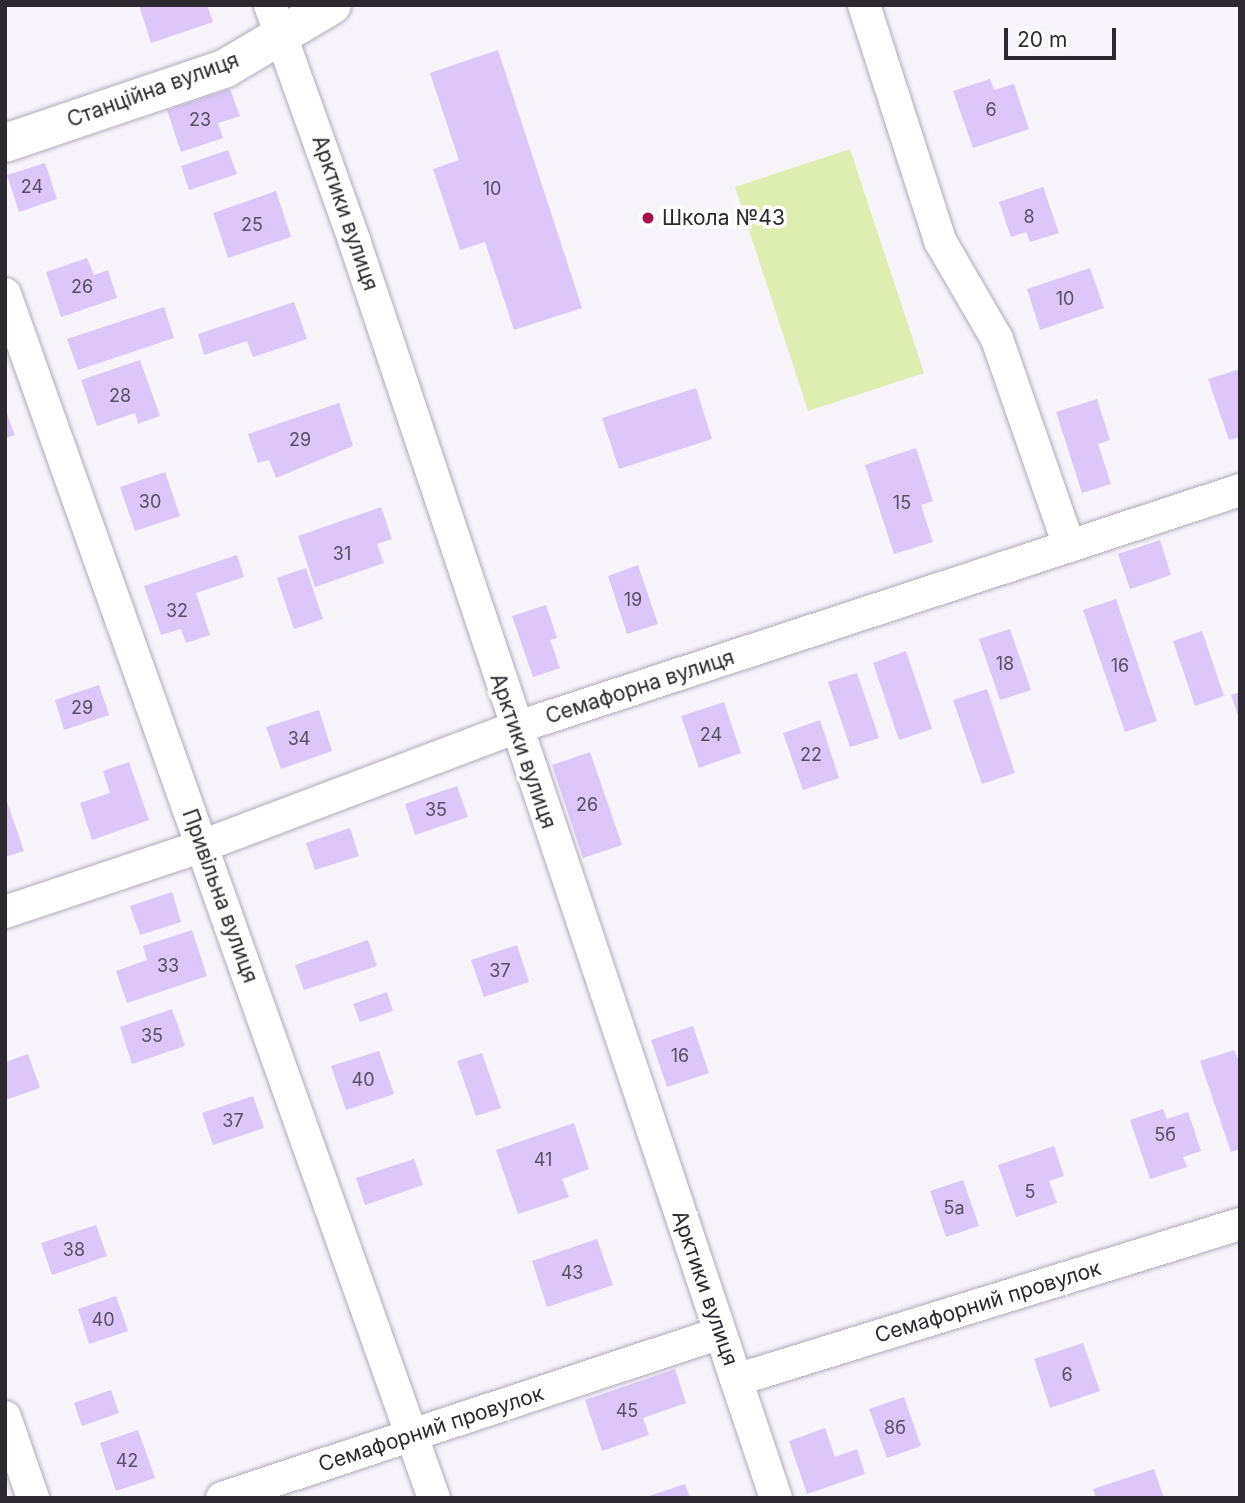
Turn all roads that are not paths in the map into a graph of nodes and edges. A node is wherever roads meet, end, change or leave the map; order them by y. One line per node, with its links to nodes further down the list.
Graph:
1 (332, 5): 3 (street, Станційна вулиця)
2 (864, 5): 7 (street)
3 (275, 21): 4 (street, Станційна вулиця); 8 (street, Арктики вулиця)
4 (5, 143)
5 (5, 293): 9 (street, Привільна вулиця)
6 (1240, 490): 7 (street, Семафорна вулиця)
7 (1069, 546): 8 (street, Семафорна вулиця)
8 (515, 728): 9 (street, Семафорна вулиця); 12 (street, Арктики вулиця)
9 (202, 846): 10 (street, Семафорна вулиця); 15 (street, Привільна вулиця)
10 (5, 912)
11 (1240, 1224): 13 (street, Семафорний провулок)
12 (720, 1333): 13 (street, Арктики вулиця); 15 (street, Семафорний провулок)
13 (736, 1381): 19 (street, Арктики вулиця)
14 (5, 1417): 16 (street)
15 (412, 1435): 17 (street, Семафорний провулок); 18 (street, Привільна вулиця)
16 (33, 1498)
17 (222, 1498)
18 (434, 1498)
19 (776, 1498)

